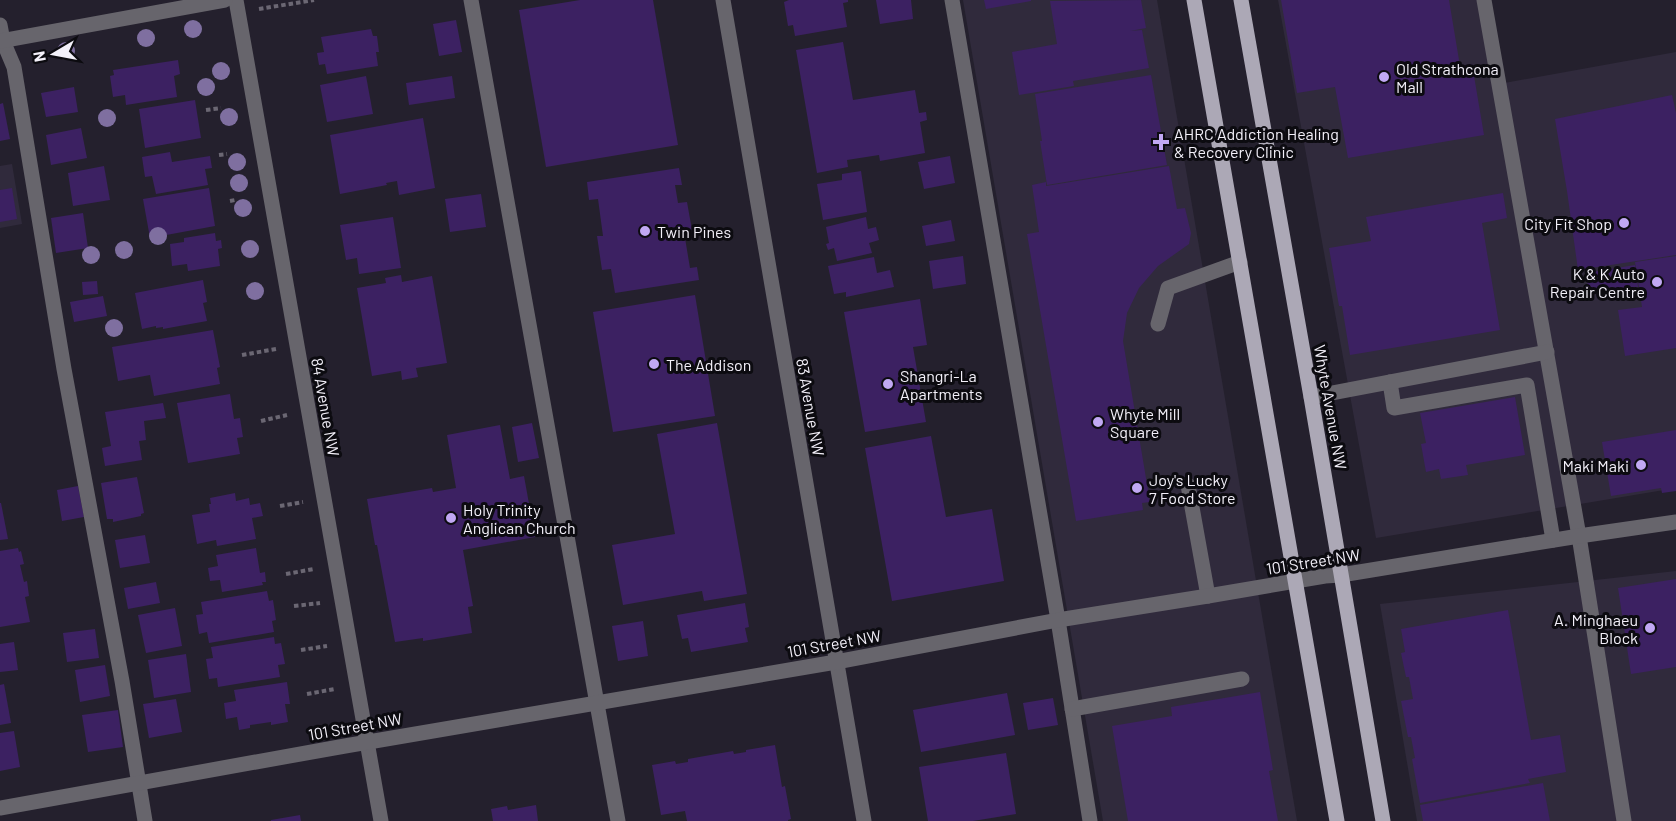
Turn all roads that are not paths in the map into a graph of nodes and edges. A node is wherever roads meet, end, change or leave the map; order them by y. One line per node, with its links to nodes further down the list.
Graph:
1 (225, 0): 10 (street)
2 (236, 0): 28 (street, 84 Avenue NW)
3 (471, 0): 26 (street)
4 (723, 0): 24 (street, 83 Avenue NW)
5 (952, 0): 23 (street)
6 (1194, 0): 11 (main road)
7 (1241, 0): 15 (main road, Whyte Avenue NW)
8 (1484, 0): 13 (street)
9 (0, 25): 10 (street)
10 (1, 41): 29 (street)
11 (1240, 262): 12 (street); 21 (main road)
12 (1158, 324)
13 (1547, 352): 14 (street); 18 (street)
14 (1389, 382): 15 (street); 19 (street)
15 (1311, 397): 20 (main road, Whyte Avenue NW)
16 (1188, 485): 22 (street)
17 (1676, 522): 18 (street, 101 Street NW)
18 (1579, 536): 19 (street, 101 Street NW); 38 (street)
19 (1553, 540): 20 (street, 101 Street NW)
20 (1341, 575): 21 (street, 101 Street NW); 37 (main road, Whyte Avenue NW)
21 (1296, 581): 22 (street, 101 Street NW); 36 (main road)
22 (1208, 596): 23 (street, 101 Street NW)
23 (1058, 620): 24 (street, 101 Street NW); 27 (street)
24 (836, 662): 26 (street, 101 Street NW); 34 (street, 83 Avenue NW)
25 (1242, 679): 27 (street)
26 (597, 703): 28 (street, 101 Street NW); 33 (street)
27 (1072, 709): 35 (street)
28 (367, 742): 29 (street, 101 Street NW); 32 (street, 84 Avenue NW)
29 (139, 784): 30 (street, 101 Street NW); 31 (street)
30 (0, 808)
31 (146, 821)
32 (381, 821)
33 (618, 821)
34 (864, 821)
35 (1090, 821)
36 (1337, 821)
37 (1383, 821)
38 (1624, 821)

